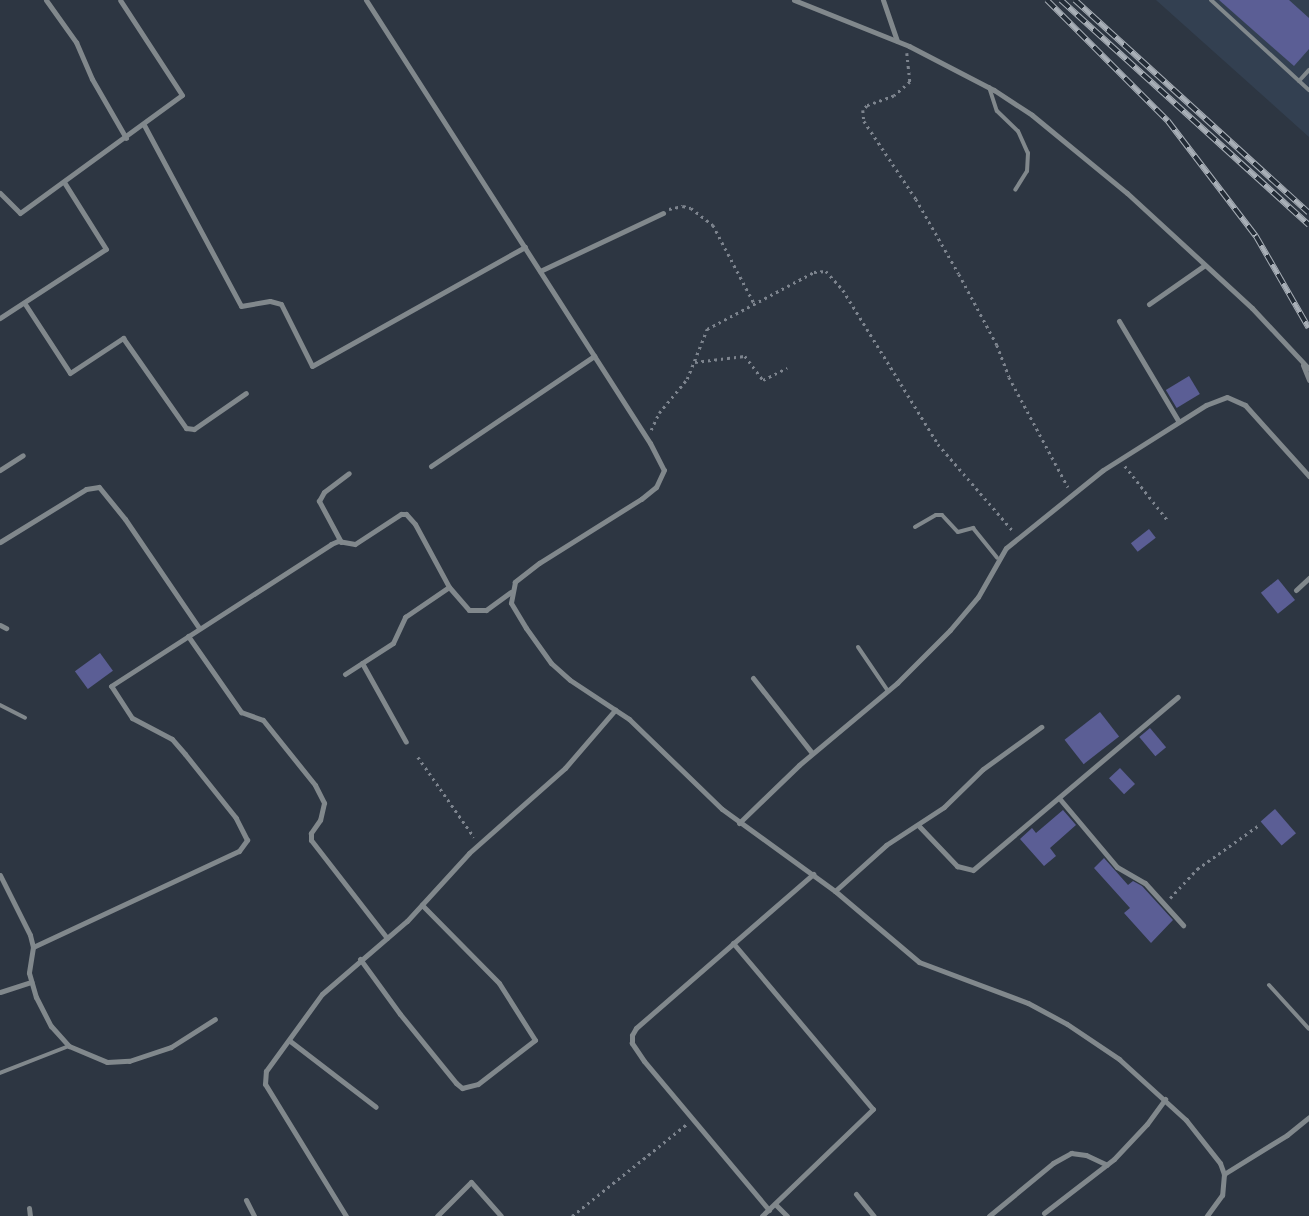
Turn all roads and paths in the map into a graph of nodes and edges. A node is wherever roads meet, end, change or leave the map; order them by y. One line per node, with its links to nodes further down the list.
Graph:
1 (46, 0): 14 (street)
2 (120, 0): 13 (street)
3 (366, 0): 19 (street)
4 (794, 0): 7 (street)
5 (883, 0): 7 (street)
6 (1211, 0): 10 (lane)
7 (897, 41): 8 (street)
8 (905, 45): 11 (street); 42 (path)
9 (1309, 70): 10 (lane)
10 (1299, 81): 12 (lane)
11 (989, 87): 16 (lane); 20 (street)
12 (1309, 90)
13 (144, 124): 14 (street); 19 (street)
14 (126, 138): 15 (street)
15 (64, 182): 17 (street); 22 (street)
16 (1015, 190)
17 (0, 194)
18 (663, 214): 21 (street); 24 (path)
19 (525, 247): 21 (street)
20 (1205, 265): 23 (street); 29 (street)
21 (540, 271): 27 (street)
22 (25, 304): 25 (street); 33 (street)
23 (1149, 304)
24 (755, 305): 28 (path); 45 (path)
25 (0, 318)
26 (1119, 321): 34 (street)
27 (594, 356): 35 (street); 38 (street)
28 (695, 362): 30 (path); 35 (path)
29 (1303, 364): 31 (street); 32 (street)
30 (786, 368)
31 (1309, 369)
32 (1309, 380)
33 (246, 393)
34 (1179, 422): 37 (street); 41 (street)
35 (648, 440): 52 (street)
36 (23, 455): 39 (street)
37 (1119, 459): 42 (street); 43 (path)
38 (431, 466)
39 (0, 470)
40 (349, 473): 47 (street)
41 (1309, 476)
42 (1072, 493): 45 (street)
43 (1169, 522)
44 (915, 527): 48 (lane)
45 (1018, 537): 48 (street)
46 (0, 542): 55 (street)
47 (341, 542): 50 (street); 55 (street)
48 (997, 558): 61 (street)
49 (1309, 578): 51 (street)
50 (449, 587): 52 (street); 58 (street)
51 (1296, 590)
52 (511, 592): 64 (street)
53 (0, 625): 54 (street)
54 (6, 628)
55 (199, 628): 56 (street)
56 (188, 636): 81 (street); 83 (street)
57 (858, 647): 61 (lane)
58 (362, 663): 59 (street); 67 (street)
59 (345, 674)
60 (754, 678): 68 (street)
61 (888, 691): 68 (street)
62 (1178, 697): 70 (street)
63 (0, 706): 65 (lane)
64 (615, 710): 71 (street); 74 (street)
65 (25, 718)
66 (1041, 727): 72 (street)
67 (406, 742)
68 (812, 753): 71 (street)
69 (418, 757): 74 (path)
70 (1059, 798): 72 (street); 79 (street)
71 (739, 823): 75 (street)
72 (918, 825): 77 (street)
73 (1259, 825): 79 (path)
74 (479, 845): 78 (street)
75 (813, 874): 77 (street); 82 (street)
76 (0, 875): 83 (street)
77 (835, 891): 93 (street)
78 (422, 904): 81 (street); 84 (street)
79 (1163, 904): 80 (street)
80 (1183, 925)
81 (386, 938): 84 (street)
82 (733, 944): 96 (street); 101 (street)
83 (33, 947): 85 (street)
84 (360, 959): 90 (street)
85 (31, 982): 87 (street); 91 (street)
86 (1269, 985): 89 (lane)
87 (0, 992)
88 (216, 1019): 91 (street)
89 (1309, 1029)
90 (290, 1041): 94 (street); 107 (street)
91 (69, 1046): 92 (lane)
92 (0, 1073)
93 (1165, 1099): 97 (street); 98 (street)
94 (376, 1107)
95 (1309, 1117): 98 (street)
96 (692, 1120): 103 (street); 110 (path)
97 (1106, 1165): 104 (street); 114 (street)
98 (1224, 1174): 115 (street)
99 (856, 1194): 113 (street)
100 (246, 1200): 106 (street)
101 (775, 1204): 103 (street); 112 (street)
102 (29, 1208): 105 (street)
103 (768, 1210): 111 (street)
104 (1044, 1213)
105 (30, 1216)
106 (254, 1216)
107 (346, 1216)
108 (436, 1216): 109 (street)
109 (501, 1216)
110 (572, 1216)
111 (762, 1216)
112 (787, 1216)
113 (874, 1216)
114 (989, 1216)
115 (1207, 1216)

